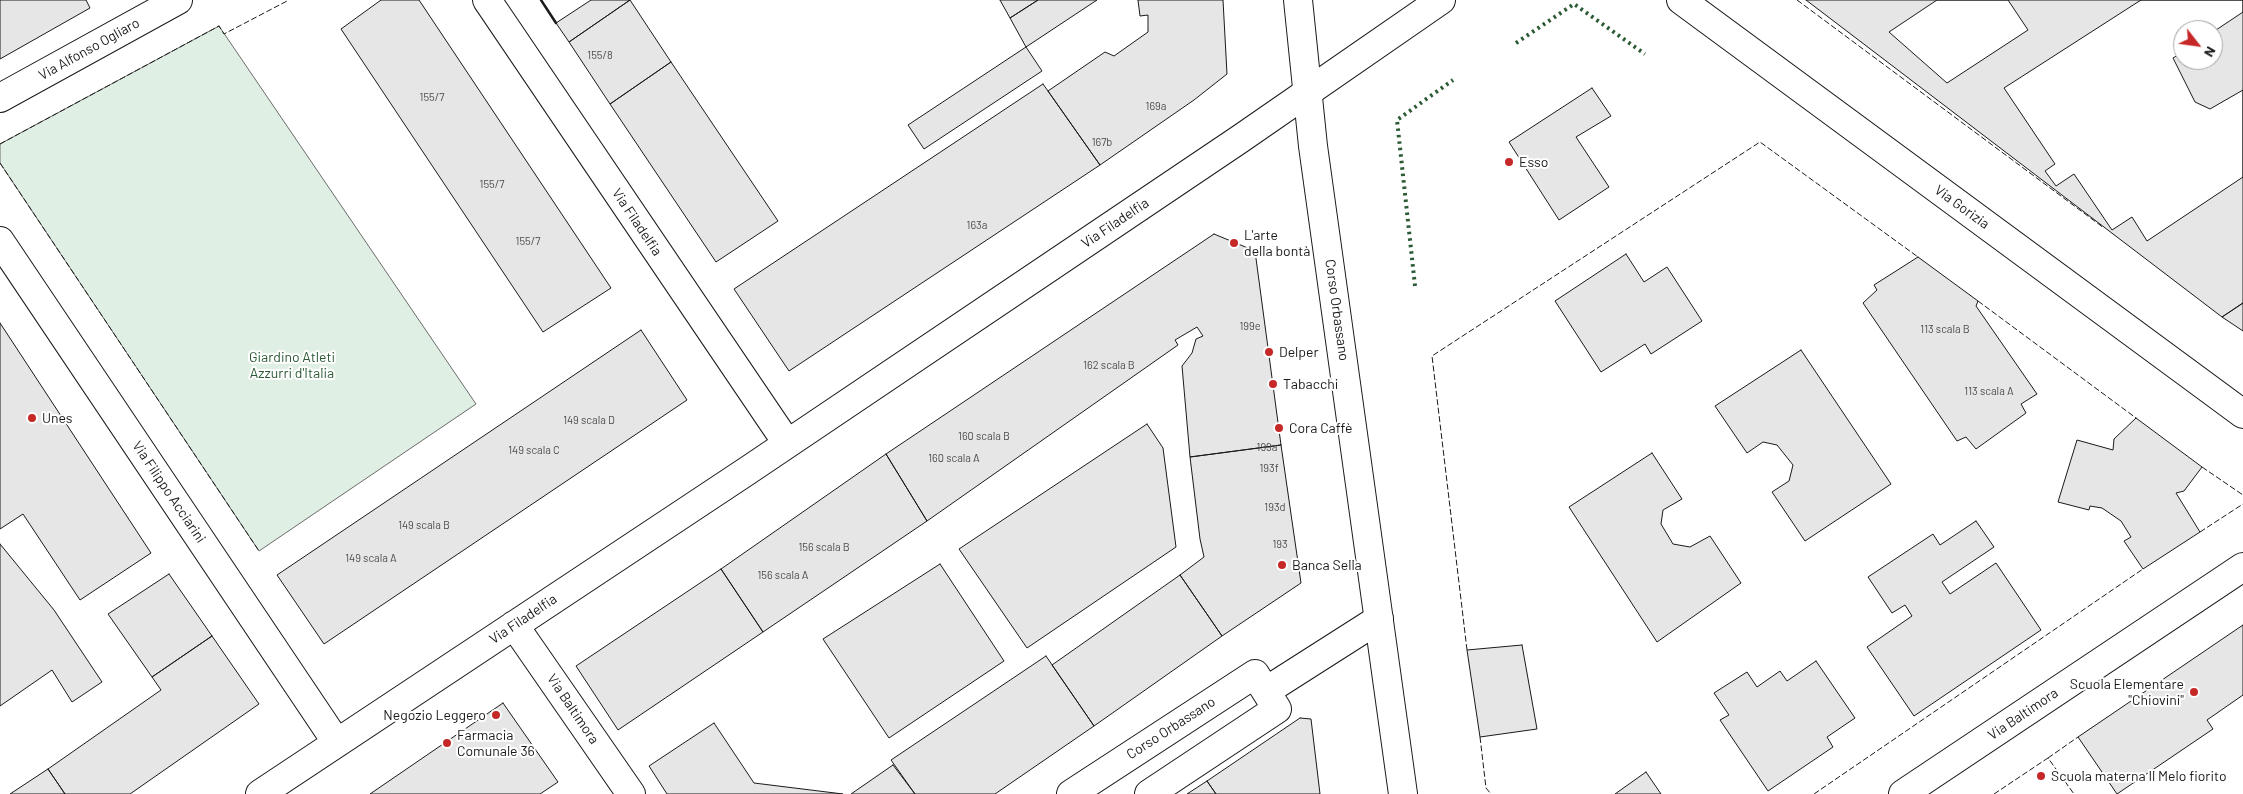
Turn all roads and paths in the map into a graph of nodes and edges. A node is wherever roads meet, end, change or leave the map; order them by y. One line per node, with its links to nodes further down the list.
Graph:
1 (178, 0): 7 (street, Via Alfonso Ogliaro)
2 (488, 0): 10 (street, Via Filadelfia)
3 (1298, 0): 6 (street, Corso Orbassano)
4 (1441, 0): 6 (street, Via Filadelfia)
5 (1680, 0): 9 (street, Via Gorizia)
6 (1307, 92): 10 (street, Via Filadelfia); 12 (street, Corso Orbassano)
7 (0, 98)
8 (0, 241): 15 (street, Via Filippo Acciarini)
9 (2243, 414)
10 (787, 443): 13 (street, Via Filadelfia)
11 (2243, 567): 21 (street, Via Baltimora)
12 (1379, 619): 14 (street); 16 (street, Corso Orbassano)
13 (514, 625): 15 (street, Via Filadelfia); 18 (street, Via Baltimora)
14 (1266, 691): 19 (street, Corso Orbassano); 20 (street, Corso Orbassano)
15 (337, 743): 17 (street, Via Filadelfia)
16 (1408, 788)
17 (260, 794)
18 (631, 794)
19 (1071, 794)
20 (1148, 794)
21 (1903, 794)

